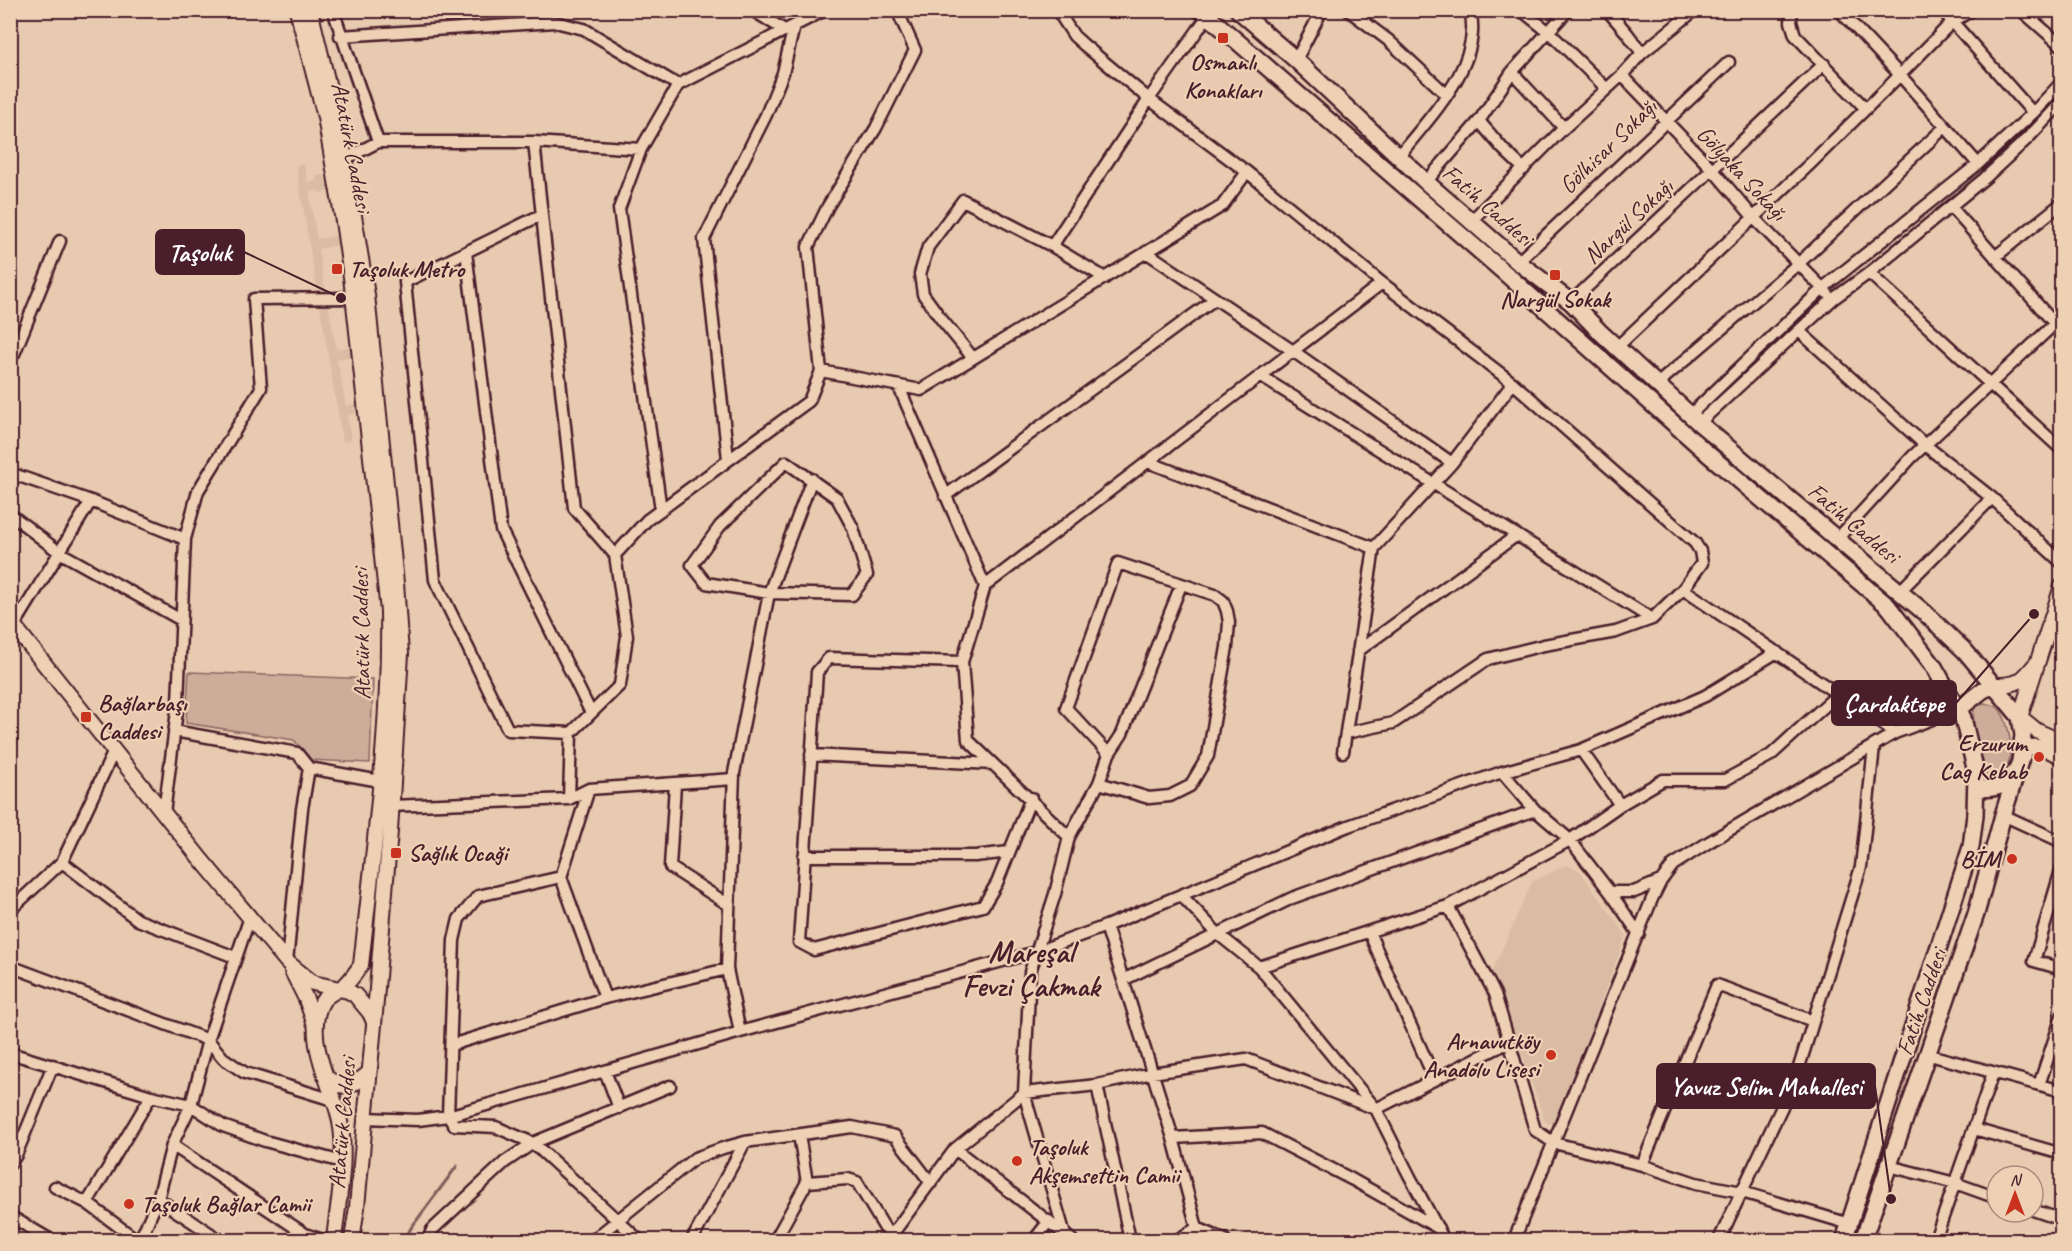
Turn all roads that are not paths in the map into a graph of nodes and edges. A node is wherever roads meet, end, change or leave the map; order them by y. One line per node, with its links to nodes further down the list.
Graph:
1 (297, 10): 50 (main road, Atatürk Caddesi)
2 (310, 10): 50 (main road, Atatürk Caddesi)
3 (333, 10): 25 (street)
4 (752, 10): 23 (street)
5 (825, 10): 23 (street)
6 (897, 10): 82 (street)
7 (1057, 10): 38 (street)
8 (1238, 10): 28 (main road, Fatih Caddesi)
9 (1323, 10): 28 (street)
10 (1348, 10): 37 (street)
11 (1470, 10): 37 (street)
12 (1521, 10): 24 (street)
13 (1568, 10): 24 (street)
14 (1607, 10): 27 (street)
15 (1792, 10): 30 (street)
16 (1839, 10): 33 (street)
17 (1942, 10): 22 (street)
18 (1972, 10): 22 (street)
19 (2021, 10): 26 (street)
20 (1687, 13): 27 (street)
21 (1204, 14): 38 (street); 125 (main road, Fatih Caddesi)
22 (1952, 22): 33 (street); 41 (street)
23 (790, 28): 35 (street); 91 (street)
24 (1549, 32): 31 (street); 36 (street)
25 (340, 36): 35 (street); 46 (street)
26 (2061, 46)
27 (1642, 53): 32 (street)
28 (1296, 60): 49 (main road, Fatih Caddesi)
29 (1729, 62): 43 (street, Gölhisar Sokağı)
30 (1824, 64): 40 (street); 53 (street, Nargül Sokağı)
31 (1512, 72): 42 (street); 44 (street)
32 (1622, 75): 36 (street); 43 (street, Gölyaka Sokağı)
33 (1900, 75): 40 (street); 45 (street)
34 (2061, 82): 41 (street)
35 (678, 85): 48 (street)
36 (1606, 88): 44 (street)
37 (1446, 93): 49 (street)
38 (1149, 99): 54 (street); 62 (street)
39 (2061, 102): 57 (street)
40 (1866, 109): 59 (street)
41 (2033, 113): 51 (street)
42 (1479, 121): 52 (street); 55 (street)
43 (1665, 121): 53 (street, Gölyaka Sokağı); 66 (street, Gölhisar Sokağı)
44 (1564, 128): 52 (street)
45 (1945, 128): 51 (street); 67 (street)
46 (378, 142): 47 (street); 50 (street)
47 (534, 142): 48 (street); 58 (street)
48 (641, 149): 100 (street)
49 (1398, 156): 55 (main road, Fatih Caddesi)
50 (339, 160): 72 (main road, Atatürk Caddesi); 153 (main road, Atatürk Caddesi)
51 (1978, 164): 71 (street)
52 (1524, 169): 60 (street)
53 (1713, 170): 59 (street, Gölyaka Sokağı); 75 (street, Nargül Sokağı)
54 (1247, 172): 64 (street); 70 (street)
55 (1426, 182): 60 (main road, Fatih Caddesi)
56 (2061, 203): 65 (street)
57 (1951, 207): 65 (street); 68 (street)
58 (541, 214): 63 (street); 107 (street)
59 (1754, 218): 67 (street, Gölyaka Sokağı); 78 (street)
60 (1471, 221): 66 (main road, Fatih Caddesi)
61 (60, 241): 80 (street)
62 (1052, 246): 69 (street); 81 (street)
63 (466, 252): 126 (street); 129 (street)
64 (1146, 252): 69 (street); 73 (street)
65 (1995, 257): 76 (street)
66 (1518, 262): 75 (main road, Fatih Caddesi)
67 (1799, 263): 71 (street, Gölyaka Sokağı); 85 (street)
68 (1869, 273): 74 (street); 86 (street)
69 (1105, 278): 81 (street)
70 (1382, 283): 79 (street); 84 (street)
71 (1823, 288): 74 (street, Gölyaka Sokağı); 88 (street)
72 (354, 298): 104 (street); 145 (main road, Atatürk Caddesi)
73 (1215, 299): 79 (street); 97 (street)
74 (1833, 299): 77 (street)
75 (1571, 302): 78 (main road, Fatih Caddesi)
76 (2059, 324): 86 (street)
77 (1799, 331): 88 (street); 89 (street)
78 (1617, 347): 85 (main road, Fatih Caddesi)
79 (1293, 351): 83 (street); 93 (street)
80 (10, 356)
81 (973, 358): 87 (street)
82 (821, 371): 87 (street); 91 (street)
83 (1260, 376): 92 (street); 96 (street)
84 (1514, 383): 93 (street); 112 (street)
85 (1656, 385): 88 (main road, Fatih Caddesi)
86 (1989, 385): 89 (street); 90 (street)
87 (899, 387): 97 (street)
88 (1694, 419): 103 (main road, Fatih Caddesi)
89 (1925, 445): 98 (street); 103 (street)
90 (2061, 450)
91 (728, 459): 100 (street)
92 (1148, 462): 105 (street); 110 (street)
93 (1452, 463): 96 (street)
94 (10, 475): 99 (street)
95 (812, 479): 114 (street); 114 (street); 114 (street)
96 (1434, 483): 102 (street); 105 (street)
97 (945, 496): 110 (street)
98 (1992, 498): 108 (street); 113 (street)
99 (91, 501): 104 (street); 106 (street)
100 (661, 510): 107 (street)
101 (10, 514): 106 (street)
102 (1517, 535): 115 (street); 119 (street)
103 (1838, 538): 113 (main road, Fatih Caddesi)
104 (185, 539): 116 (street)
105 (1374, 548): 119 (street)
106 (59, 552): 116 (street); 117 (street)
107 (615, 555): 126 (street)
108 (2061, 563)
109 (1181, 585): 138 (street); 138 (street); 146 (street)
110 (985, 586): 122 (street)
111 (2061, 586): 118 (main road)
112 (1683, 589): 115 (street); 120 (street)
113 (1900, 591): 123 (main road, Fatih Caddesi)
114 (769, 593): 144 (street)
115 (1652, 619): 130 (street)
116 (181, 620): 128 (street)
117 (12, 626): 135 (main road)
118 (2056, 626): 121 (main road)
119 (1358, 651): 130 (street)
120 (1777, 652): 124 (street); 134 (street)
121 (2040, 659): 123 (main road); 127 (main road)
122 (962, 662): 137 (street); 141 (street)
123 (1995, 685): 125 (main road); 127 (main road, Fatih Caddesi)
124 (1839, 693): 131 (street); 152 (street)
125 (1959, 709): 131 (street); 149 (main road, Fatih Caddesi)
126 (591, 713): 129 (street)
127 (2020, 717): 132 (main road); 140 (main road, Fatih Caddesi)
128 (174, 731): 142 (street); 155 (street)
129 (571, 733): 151 (street)
130 (1346, 733): 136 (street)
131 (1895, 733): 133 (street)
132 (2061, 742)
133 (1874, 747): 165 (street); 187 (street)
134 (1581, 750): 143 (street); 152 (street)
135 (114, 751): 155 (main road); 162 (street)
136 (1343, 752)
137 (811, 754): 141 (street); 161 (street)
138 (1109, 754): 146 (street)
139 (2061, 757): 140 (main road)
140 (2020, 761): 149 (main road); 156 (main road, Fatih Caddesi)
141 (993, 764): 150 (street)
142 (309, 768): 145 (street); 178 (street)
143 (1502, 772): 154 (street); 167 (street)
144 (734, 779): 147 (street); 168 (street)
145 (380, 781): 184 (main road, Atatürk Caddesi)
146 (1099, 783): 157 (street)
147 (675, 784): 148 (street); 168 (street)
148 (589, 789): 151 (street); 164 (street)
149 (1976, 789): 241 (main road, Fatih Caddesi)
150 (1031, 798): 157 (street); 160 (street)
151 (569, 799): 153 (street)
152 (1620, 805): 158 (street)
153 (392, 806): 188 (main road, Atatürk Caddesi)
154 (1534, 810): 158 (street); 174 (street)
155 (164, 813): 171 (main road)
156 (2003, 815): 159 (street); 195 (main road, Fatih Caddesi)
157 (1069, 837): 176 (street)
158 (1570, 840): 166 (street); 169 (street)
159 (2061, 842)
160 (1009, 852): 161 (street); 161 (street)
161 (804, 856)
162 (62, 862): 170 (street); 177 (street)
163 (2061, 867): 182 (street)
164 (561, 877): 185 (street); 193 (street)
165 (1661, 881): 166 (street); 175 (street)
166 (1610, 892): 175 (street)
167 (1181, 895): 172 (street); 174 (street)
168 (729, 905): 181 (street)
169 (1449, 906): 173 (street); 192 (street)
170 (10, 910)
171 (250, 917): 177 (street); 178 (main road)
172 (1106, 926): 176 (street); 183 (street)
173 (1369, 932): 180 (street); 202 (street)
174 (1218, 934): 180 (street); 183 (street)
175 (1639, 934): 220 (street)
176 (1036, 952): 190 (street); 207 (street)
177 (235, 957): 191 (street)
178 (287, 962): 184 (main road); 189 (main road)
179 (10, 966): 191 (street)
180 (1259, 967): 212 (street)
181 (727, 969): 185 (street); 190 (street)
182 (2061, 969)
183 (1123, 980): 199 (street)
184 (339, 989): 188 (main road); 189 (main road, Atatürk Caddesi)
185 (605, 998): 193 (street)
186 (2061, 1016): 204 (street)
187 (1813, 1021): 226 (street); 232 (street)
188 (374, 1022): 198 (main road, Atatürk Caddesi)
189 (316, 1031): 201 (main road, Atatürk Caddesi)
190 (740, 1032): 197 (street)
191 (208, 1040): 209 (street); 210 (street)
192 (1509, 1042): 202 (street); 220 (street)
193 (451, 1045): 213 (street)
194 (10, 1053): 196 (street)
195 (1926, 1054): 200 (street); 227 (main road, Fatih Caddesi)
196 (53, 1065): 208 (street); 225 (street)
197 (605, 1071): 211 (street); 213 (street)
198 (369, 1073): 201 (main road); 214 (main road, Atatürk Caddesi)
199 (1152, 1073): 203 (street); 212 (street); 217 (street)
200 (1993, 1073): 204 (street); 215 (street)
201 (325, 1076): 209 (main road, Atatürk Caddesi)
202 (1435, 1080): 212 (street)
203 (1097, 1084): 207 (street); 259 (street)
204 (2039, 1085): 206 (street)
205 (670, 1086): 211 (street)
206 (2061, 1092)
207 (1024, 1093): 222 (street); 244 (street)
208 (151, 1096): 210 (street); 235 (street)
209 (333, 1100): 224 (main road, Atatürk Caddesi)
210 (191, 1105): 221 (street); 224 (street)
211 (619, 1108): 219 (street)
212 (1376, 1109): 243 (street)
213 (448, 1116): 214 (street); 219 (street)
214 (365, 1118): 252 (main road, Atatürk Caddesi)
215 (1974, 1129): 223 (street); 230 (street)
216 (799, 1135): 218 (street); 228 (street); 229 (street)
217 (1173, 1138): 242 (street); 243 (street)
218 (745, 1142): 239 (street); 256 (street)
219 (533, 1143): 239 (street); 253 (street)
220 (1554, 1143): 226 (street); 263 (street)
221 (172, 1145): 234 (street); 250 (street)
222 (955, 1149): 229 (street); 240 (street)
223 (2061, 1154)
224 (342, 1162): 251 (main road, Atatürk Caddesi)
225 (10, 1164)
226 (1642, 1165): 232 (street)
227 (1889, 1166): 230 (street); 266 (main road, Fatih Caddesi)
228 (807, 1182): 246 (street); 257 (street)
229 (931, 1183): 246 (street)
230 (1955, 1183): 233 (street); 267 (street)
231 (55, 1187): 235 (street)
232 (1742, 1192): 241 (street); 264 (street)
233 (1985, 1194)
234 (158, 1199): 248 (street); 249 (street)
235 (87, 1203): 248 (street)
236 (2045, 1214): 238 (street)
237 (10, 1216): 247 (street)
238 (2061, 1220)
239 (616, 1221): 254 (street); 255 (street)
240 (1048, 1221): 244 (street); 258 (street)
241 (1850, 1224): 265 (main road, Fatih Caddesi)
242 (1197, 1228): 260 (street); 261 (street)
243 (1438, 1228): 262 (street)
244 (1069, 1238)
245 (2061, 1238): 268 (main road)
246 (889, 1239)
247 (51, 1240)
248 (138, 1240)
249 (220, 1240)
250 (323, 1240)
251 (334, 1240)
252 (352, 1240)
253 (428, 1240)
254 (593, 1240)
255 (639, 1240)
256 (693, 1240)
257 (775, 1240)
258 (1034, 1240)
259 (1130, 1240)
260 (1177, 1240)
261 (1224, 1240)
262 (1444, 1240)
263 (1514, 1240)
264 (1719, 1240)
265 (1844, 1240)
266 (1863, 1240)
267 (1935, 1240)
268 (2056, 1240)

